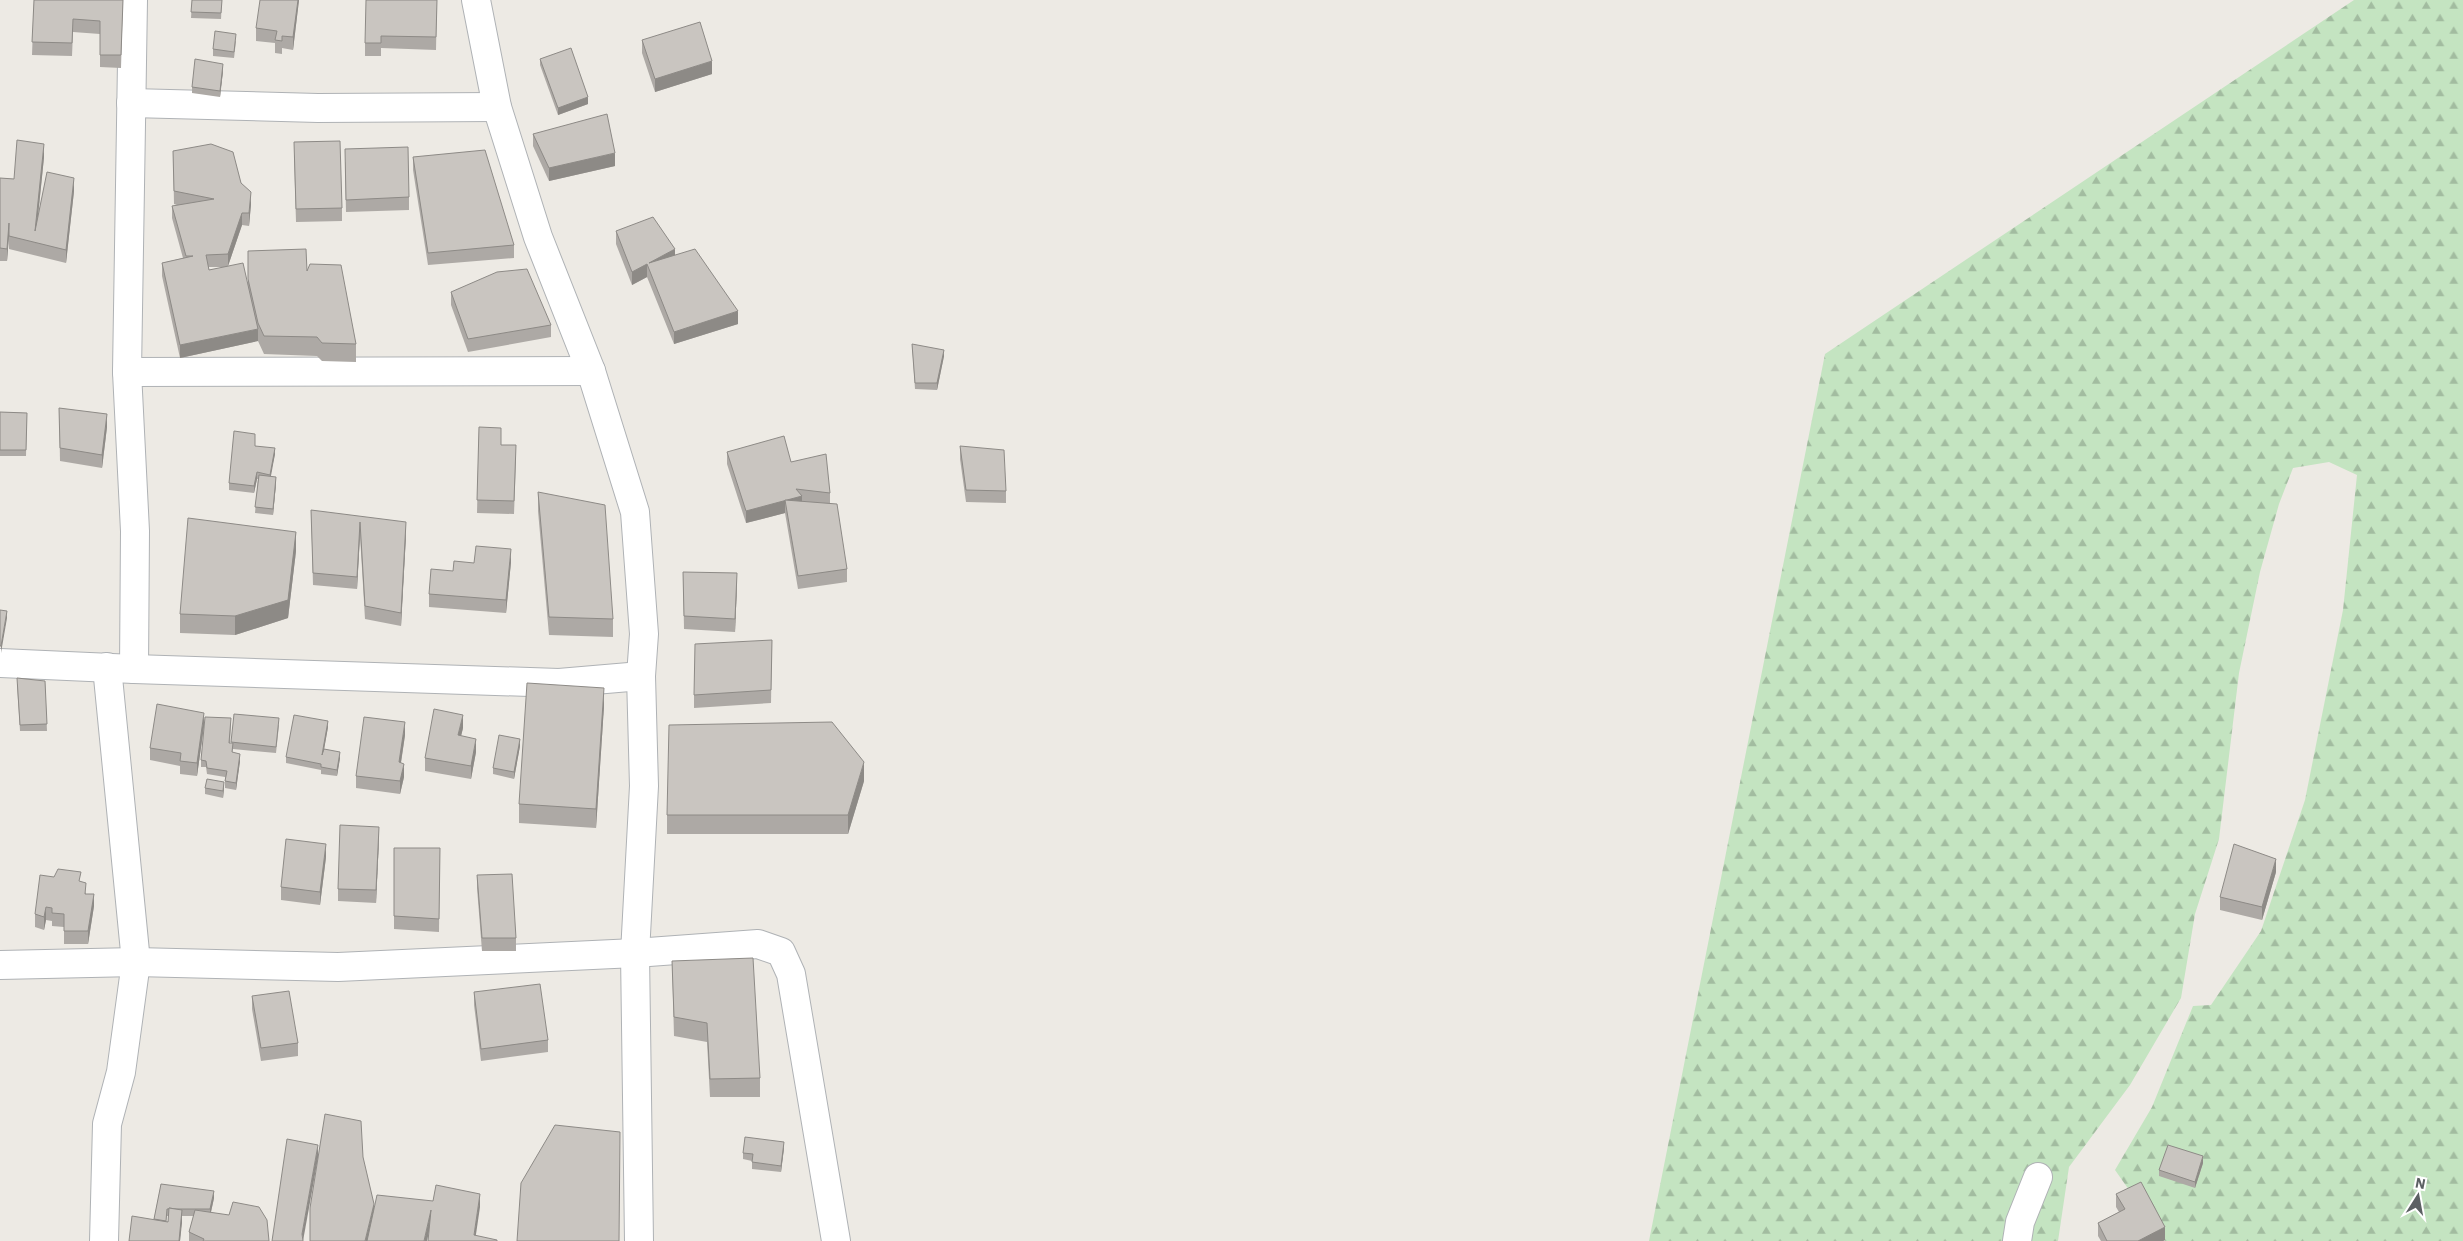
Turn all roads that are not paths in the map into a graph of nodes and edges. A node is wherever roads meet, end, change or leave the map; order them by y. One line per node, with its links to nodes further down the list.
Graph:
1 (133, 0): 3 (street)
2 (476, 0): 4 (street)
3 (131, 103): 4 (street); 6 (street)
4 (497, 107): 5 (street)
5 (591, 371): 6 (street); 10 (street)
6 (127, 372): 9 (street)
7 (0, 663): 8 (street)
8 (107, 667): 9 (street); 12 (street)
9 (134, 670): 10 (street)
10 (641, 676): 11 (street)
11 (635, 953): 12 (street); 16 (street); 17 (street)
12 (136, 962): 13 (street); 15 (street)
13 (0, 964)
14 (2038, 1177): 18 (street)
15 (104, 1241)
16 (639, 1241)
17 (836, 1241)
18 (2018, 1241)

